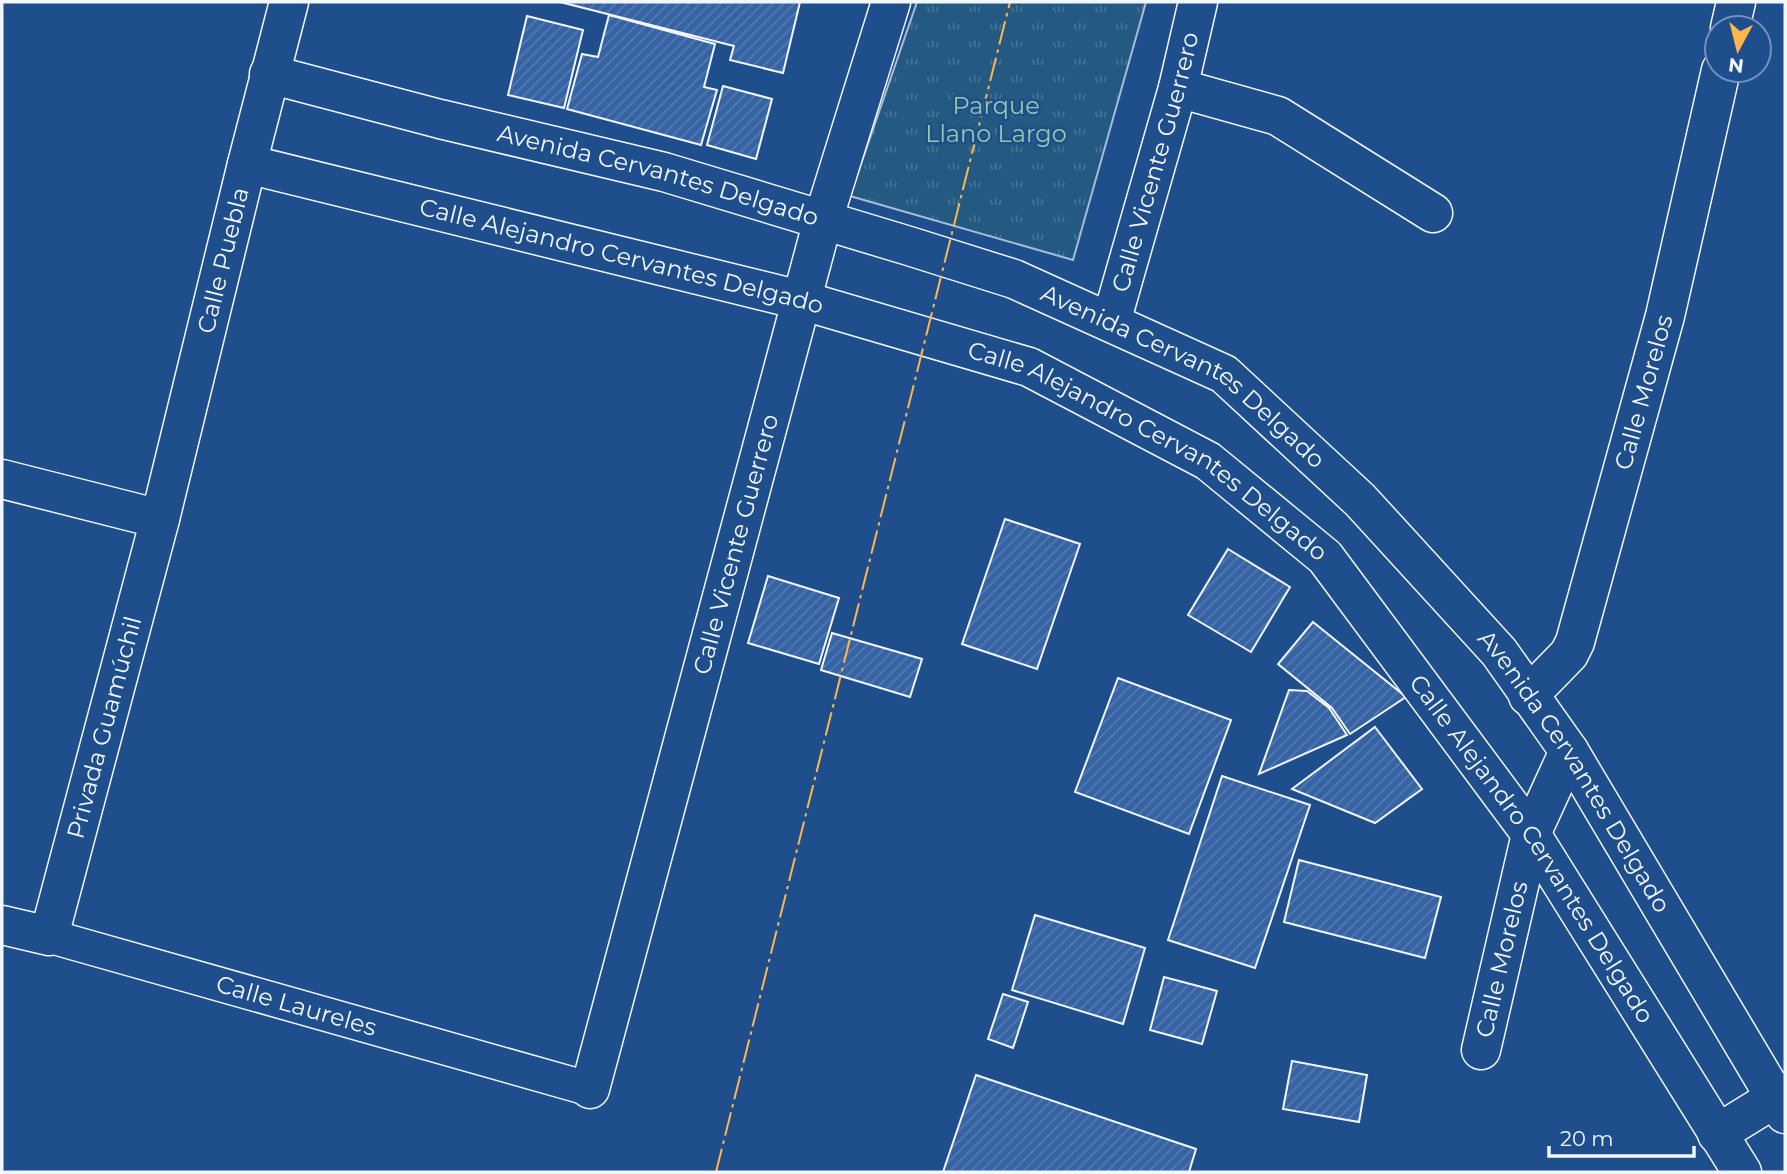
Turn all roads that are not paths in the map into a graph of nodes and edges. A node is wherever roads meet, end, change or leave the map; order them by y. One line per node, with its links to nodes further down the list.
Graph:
1 (289, 2): 4 (street, Calle Puebla)
2 (891, 2): 9 (street, Calle Vicente Guerrero)
3 (1198, 2): 6 (street, Calle Vicente Guerrero)
4 (269, 74): 7 (street, Calle Puebla); 9 (street, Avenida Cervantes Delgado)
5 (1718, 84): 14 (street, Calle Morelos)
6 (1178, 88): 8 (street); 11 (street, Calle Vicente Guerrero)
7 (247, 164): 10 (street, Calle Alejandro Cervantes Delgado); 13 (street, Calle Puebla)
8 (1433, 213)
9 (823, 220): 10 (street, Calle Vicente Guerrero); 11 (street, Avenida Cervantes Delgado)
10 (804, 301): 16 (street, Calle Alejandro Cervantes Delgado); 20 (street, Calle Vicente Guerrero)
11 (1111, 322): 14 (street, Avenida Cervantes Delgado)
12 (2, 479): 13 (street)
13 (160, 519): 18 (street, Privada Guamúchil)
14 (1528, 696): 15 (street, Avenida Cervantes Delgado)
15 (1569, 751): 16 (street, Calle Morelos); 21 (street, Avenida Cervantes Delgado)
16 (1531, 834): 19 (street, Calle Morelos); 22 (street, Calle Alejandro Cervantes Delgado)
17 (2, 925): 18 (street, Calle Laureles)
18 (49, 936): 20 (street, Calle Laureles)
19 (1481, 1051)
20 (590, 1089)
21 (1782, 1102): 22 (street)
22 (1717, 1134): 23 (street, Calle Alejandro Cervantes Delgado)
23 (1742, 1172)

